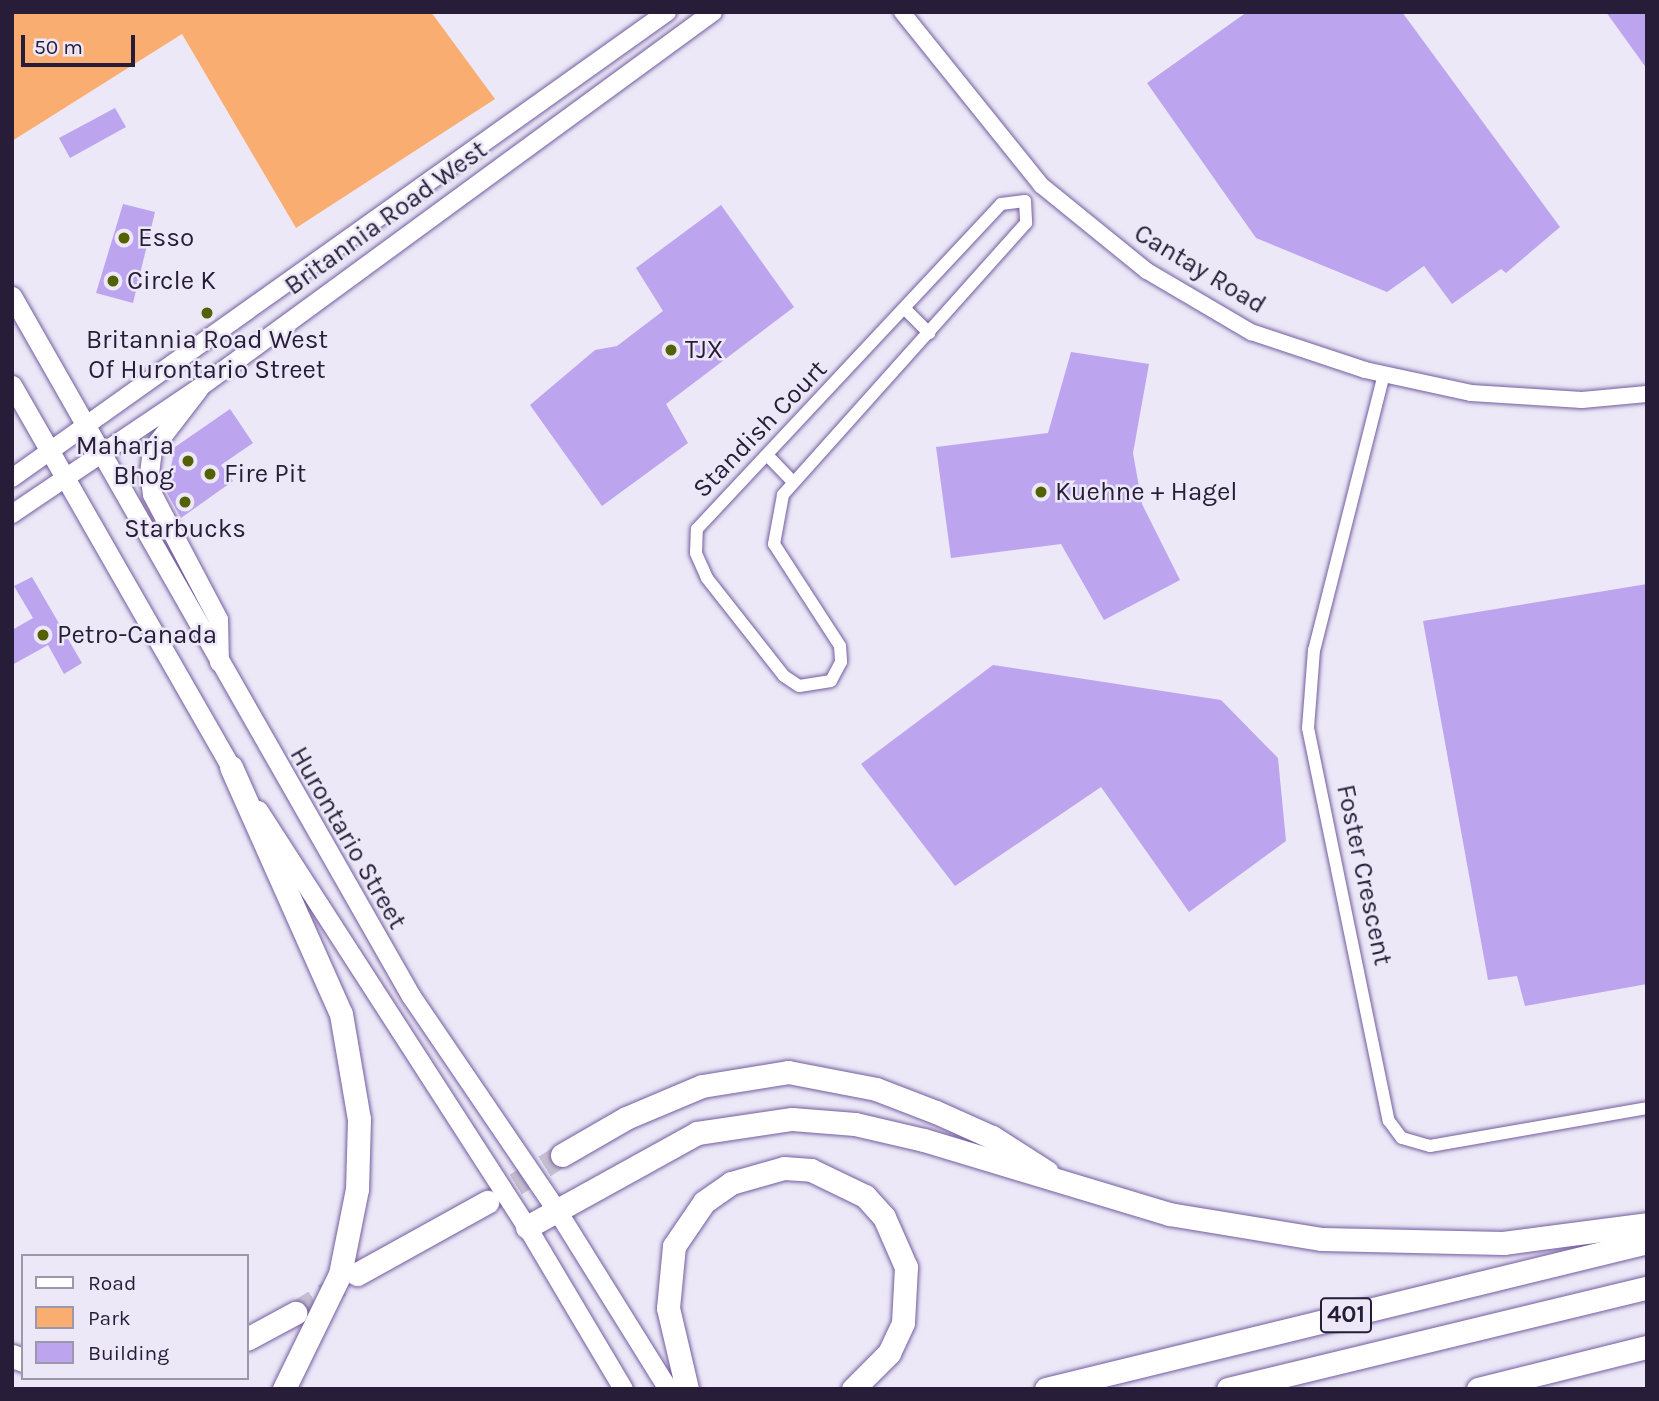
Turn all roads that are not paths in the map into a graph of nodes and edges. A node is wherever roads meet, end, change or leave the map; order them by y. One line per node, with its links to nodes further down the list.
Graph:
1 (667, 12): 13 (main road, Britannia Road West)
2 (713, 12): 11 (main road, Britannia Road West)
3 (906, 13): 4 (street, Cantay Road)
4 (1041, 185): 5 (street, Standish Court); 9 (street, Cantay Road)
5 (1025, 201): 7 (street, Standish Court); 8 (street, Standish Court)
6 (12, 296): 13 (main road, Hurontario Street)
7 (906, 310): 8 (street); 15 (street, Standish Court)
8 (929, 333): 19 (street, Standish Court)
9 (1384, 374): 12 (street, Cantay Road); 23 (street, Foster Crescent)
10 (12, 385): 14 (main road, Hurontario Street)
11 (199, 388): 16 (main road, Britannia Road West); 21 (main road)
12 (1647, 394)
13 (85, 425): 14 (main road, Britannia Road West); 16 (main road, Hurontario Street)
14 (59, 443): 17 (main road, Hurontario Street); 18 (main road, Britannia Road West)
15 (767, 456): 19 (street); 19 (street, Standish Court)
16 (93, 458): 17 (main road, Britannia Road West); 21 (main road, Hurontario Street)
17 (68, 475): 20 (main road, Britannia Road West); 22 (main road, Hurontario Street)
18 (12, 478)
19 (791, 480)
20 (12, 514)
21 (219, 667): 27 (main road, Hurontario Street)
22 (231, 767): 29 (main road, Hurontario Street); 36 (highway)
23 (1647, 1108)
24 (562, 1155): 25 (highway)
25 (1070, 1187): 27 (highway); 28 (highway)
26 (487, 1202): 31 (highway)
27 (556, 1209): 29 (highway); 38 (main road, Hurontario Street)
28 (1647, 1224)
29 (527, 1227): 37 (main road, Hurontario Street)
30 (1647, 1242): 41 (highway, 401)
31 (357, 1274)
32 (1647, 1289): 42 (highway, 401)
33 (295, 1313): 34 (highway)
34 (248, 1338)
35 (1647, 1347): 43 (highway)
36 (284, 1389)
37 (622, 1389)
38 (668, 1389)
39 (687, 1389): 40 (highway)
40 (853, 1389)
41 (1046, 1389)
42 (1228, 1389)
43 (1478, 1389)

